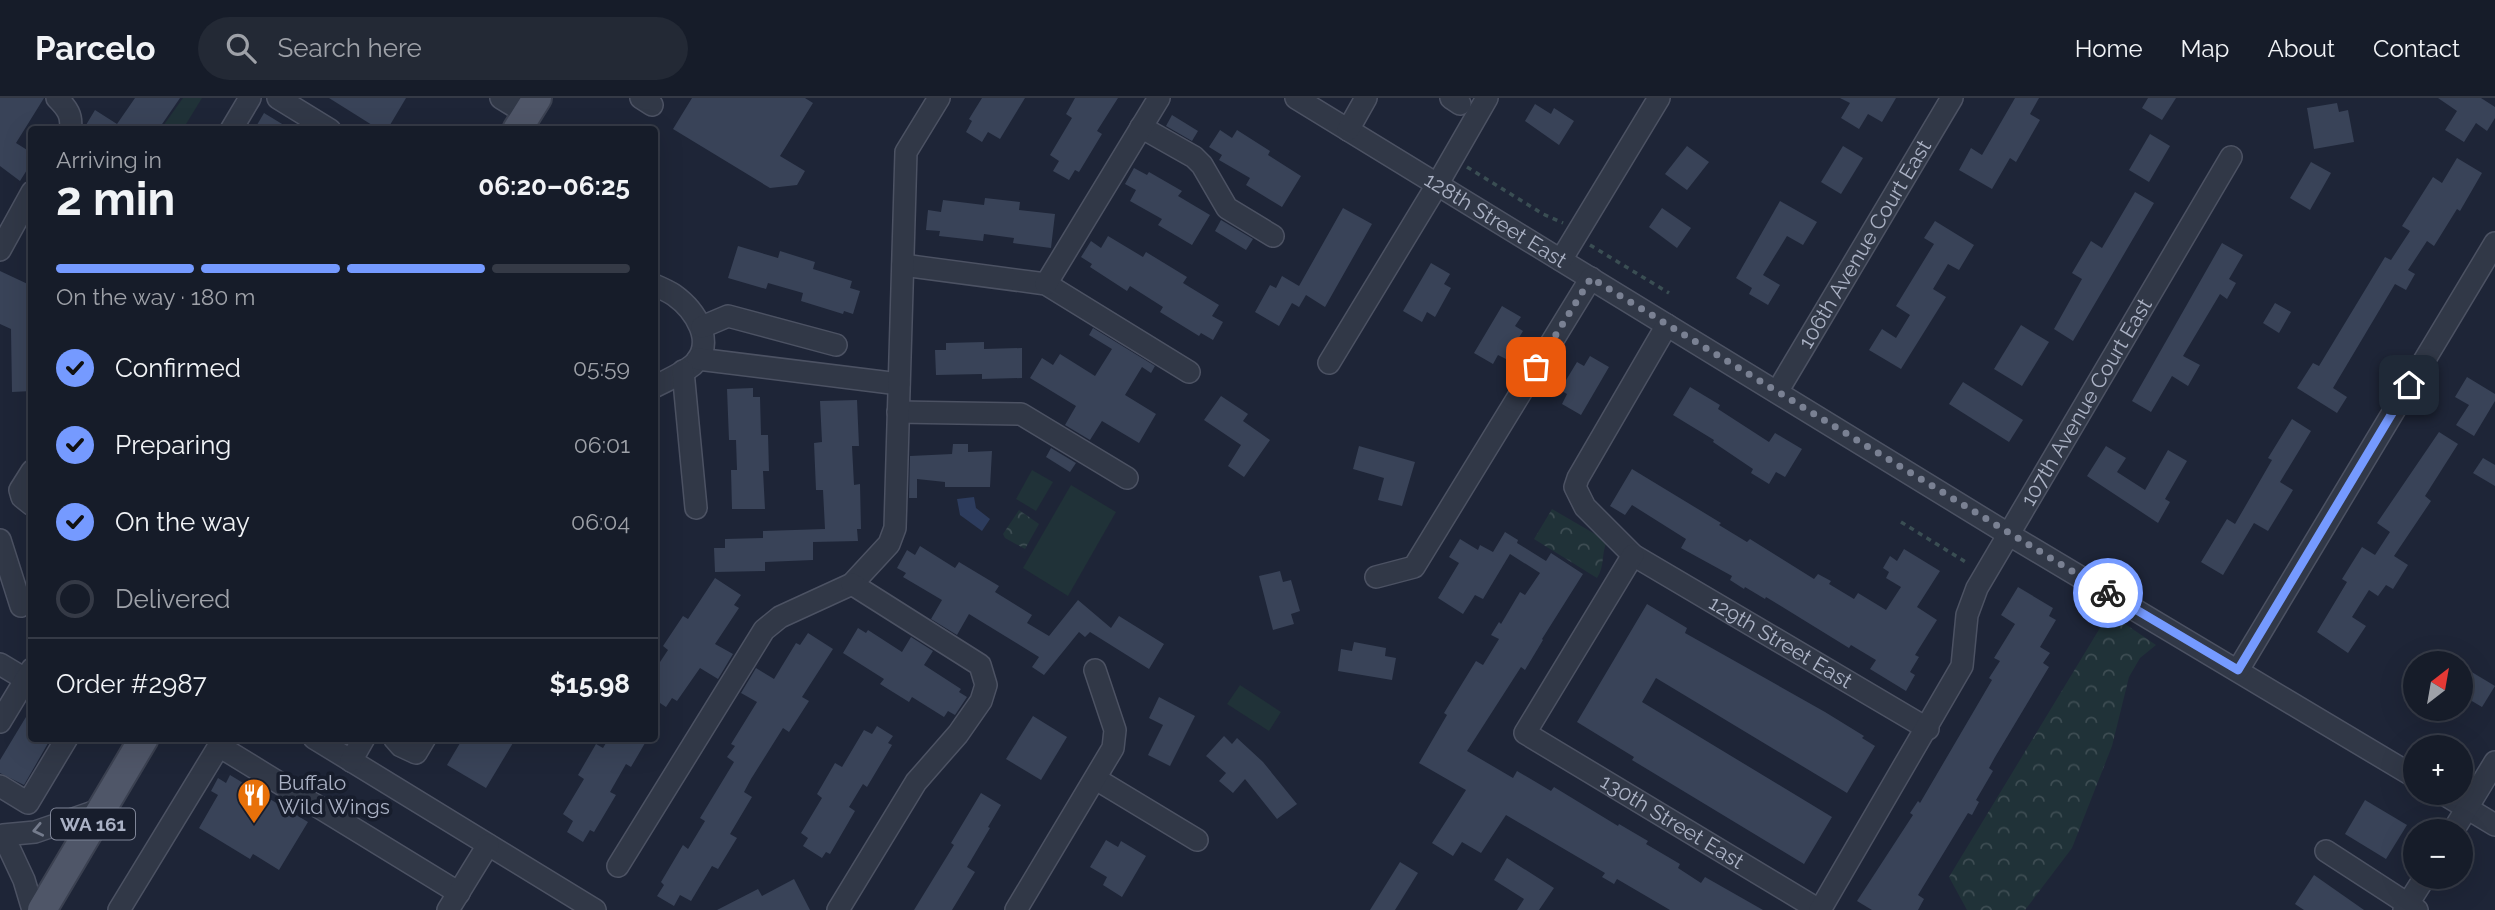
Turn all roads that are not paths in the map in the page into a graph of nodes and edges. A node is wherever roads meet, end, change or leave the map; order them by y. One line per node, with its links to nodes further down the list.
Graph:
1 (57, 98): 13 (street)
2 (250, 98): 14 (street)
3 (278, 98): 15 (street)
4 (501, 98): 12 (street)
5 (939, 98): 25 (street)
6 (1159, 98): 16 (street)
7 (1296, 98): 17 (street, 128th Street East)
8 (1366, 98): 17 (street)
9 (1487, 98): 19 (street)
10 (1660, 98): 24 (street)
11 (1952, 98): 37 (street, 106th Avenue Court East)
12 (527, 114)
13 (71, 125)
14 (232, 126)
15 (324, 126)
16 (1141, 127): 21 (street); 27 (street)
17 (1348, 130): 19 (street, 128th Street East)
18 (2231, 157): 43 (street, 107th Avenue Court East)
19 (1437, 185): 24 (street, 128th Street East); 32 (street)
20 (28, 199): 23 (street)
21 (1273, 236)
22 (2495, 243): 52 (street)
23 (0, 250)
24 (1562, 260): 26 (street, 128th Street East)
25 (902, 265): 27 (street); 35 (street)
26 (1591, 278): 29 (street, 128th Street East); 46 (street)
27 (1046, 284): 34 (street)
28 (658, 287): 30 (street)
29 (1667, 325): 37 (street, 128th Street East); 45 (street, 129th Street East)
30 (702, 327): 31 (street); 33 (street)
31 (836, 345)
32 (1329, 363)
33 (691, 365): 35 (street); 36 (street); 42 (street)
34 (1189, 372)
35 (899, 384): 38 (street)
36 (658, 385)
37 (1777, 392): 43 (street, 128th Street East)
38 (898, 412): 40 (street); 47 (street)
39 (28, 477): 41 (street)
40 (1127, 478)
41 (28, 502)
42 (696, 508)
43 (2008, 534): 52 (street, 128th Street East); 55 (street, 107th Avenue Court East)
44 (0, 540): 48 (street)
45 (1633, 555): 55 (street, 129th Street East); 86 (street, 130th Street East)
46 (1376, 577)
47 (852, 584): 76 (street); 84 (street)
48 (26, 606): 49 (street)
49 (0, 612)
50 (0, 664): 53 (street)
51 (1095, 670): 65 (street)
52 (2238, 670): 64 (street, 128th Street East)
53 (28, 674): 54 (street)
54 (0, 722)
55 (1928, 729): 86 (street, 107th Avenue Court East)
56 (64, 742): 66 (street)
57 (142, 742): 69 (main road, WA 161)
58 (320, 742): 62 (street)
59 (362, 742): 62 (street)
60 (398, 742): 61 (street)
61 (420, 746)
62 (351, 761): 74 (street)
63 (2495, 762): 68 (street)
64 (2403, 769)
65 (1096, 779): 73 (street); 85 (street)
66 (0, 786)
67 (2462, 805): 68 (street)
68 (2467, 808): 70 (street); 71 (street)
69 (102, 809): 72 (street, one-way to 72); 81 (main road, WA 161)
70 (2460, 819)
71 (2495, 825)
72 (1, 836): 80 (street)
73 (1197, 840)
74 (488, 845): 78 (street); 83 (street)
75 (2326, 851): 79 (street)
76 (618, 866)
77 (2419, 889): 79 (street)
78 (453, 901): 82 (street)
79 (2410, 908)
80 (33, 910)
81 (42, 910)
82 (119, 910)
83 (595, 910)
84 (838, 910)
85 (1016, 910)
86 (1819, 910)

